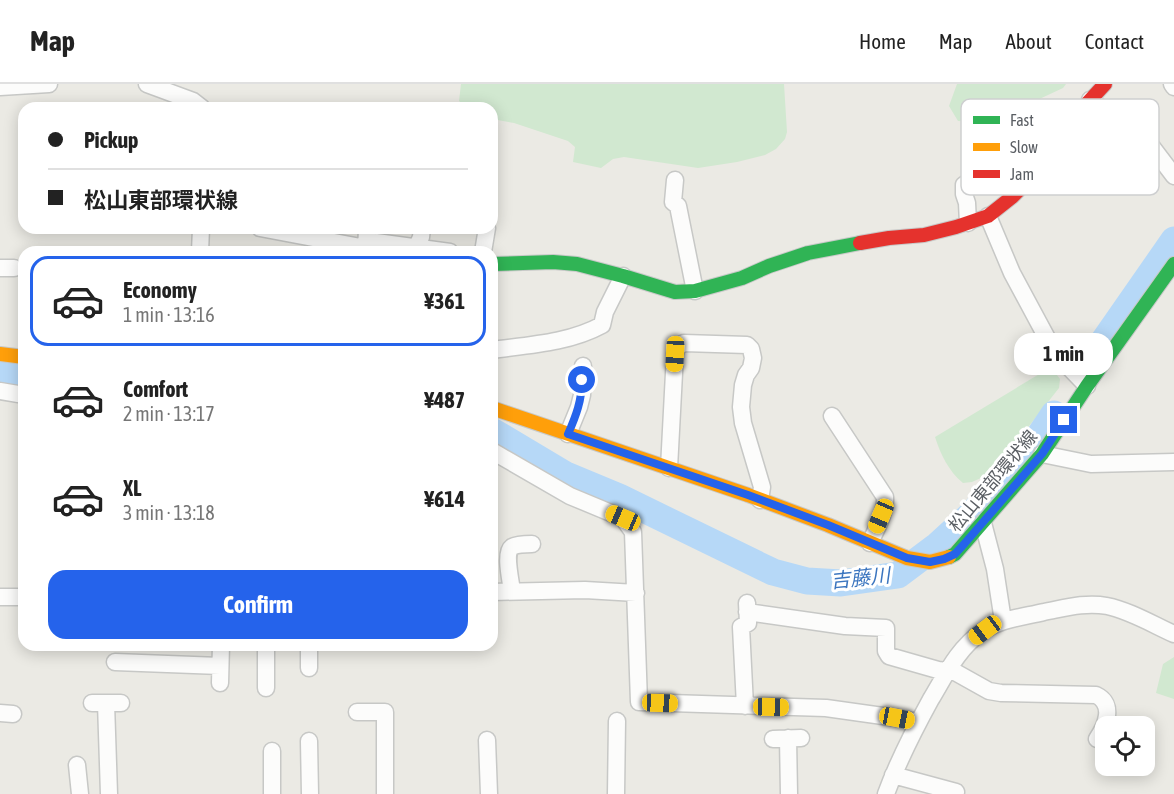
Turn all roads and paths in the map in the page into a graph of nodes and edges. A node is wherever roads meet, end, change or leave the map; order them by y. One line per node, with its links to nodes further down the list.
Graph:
1 (43, 84): 2 (street); 5 (street)
2 (49, 84)
3 (147, 84): 7 (street)
4 (1105, 84): 6 (main road)
5 (0, 87)
6 (1091, 99)
7 (194, 102)
8 (1159, 156): 9 (street)
9 (1174, 176)
10 (675, 180): 22 (street)
11 (964, 195): 14 (street)
12 (1014, 195): 13 (main road)
13 (988, 216): 14 (main road); 27 (street)
14 (968, 223): 22 (main road)
15 (307, 234): 16 (street)
16 (351, 246)
17 (371, 246): 18 (street)
18 (403, 246)
19 (498, 264): 21 (main road)
20 (1174, 264): 27 (main road, 松山東部環状線)
21 (623, 276): 22 (main road); 23 (street)
22 (695, 291)
23 (498, 349)
24 (0, 354): 25 (main road)
25 (18, 356)
26 (583, 366): 32 (street)
27 (1080, 380): 34 (main road, 松山東部環状線)
28 (0, 391): 29 (street)
29 (18, 394)
30 (498, 410): 32 (main road, 松山東部環状線)
31 (832, 423): 39 (street)
32 (568, 434): 36 (main road, 松山東部環状線)
33 (498, 454): 43 (street)
34 (1042, 454): 35 (street); 38 (main road, 松山東部環状線)
35 (1174, 462)
36 (669, 468): 37 (main road, 松山東部環状線); 37 (street)
37 (760, 500): 39 (main road, 松山東部環状線)
38 (982, 523): 39 (main road, 松山東部環状線); 46 (street)
39 (870, 543)
40 (532, 544): 41 (street)
41 (512, 591): 42 (street); 43 (street)
42 (498, 592)
43 (636, 593): 56 (street)
44 (0, 597): 45 (street)
45 (18, 597)
46 (1003, 621): 47 (street); 53 (street)
47 (1174, 634)
48 (221, 651): 51 (street)
49 (266, 651): 54 (street)
50 (309, 651): 52 (street)
51 (115, 662)
52 (309, 668)
53 (947, 671): 56 (street); 58 (street); 60 (street)
54 (266, 688)
55 (106, 703): 69 (street)
56 (745, 706): 60 (street)
57 (357, 712): 72 (street)
58 (1108, 716)
59 (617, 721): 74 (street)
60 (918, 722): 66 (street)
61 (787, 738): 75 (street)
62 (487, 740): 73 (street)
63 (309, 741): 71 (street)
64 (272, 751): 70 (street)
65 (77, 765): 68 (street)
66 (893, 775): 67 (street); 76 (street)
67 (956, 792)
68 (80, 794)
69 (109, 794)
70 (272, 794)
71 (310, 794)
72 (385, 794)
73 (489, 794)
74 (616, 794)
75 (789, 794)
76 (886, 794)

